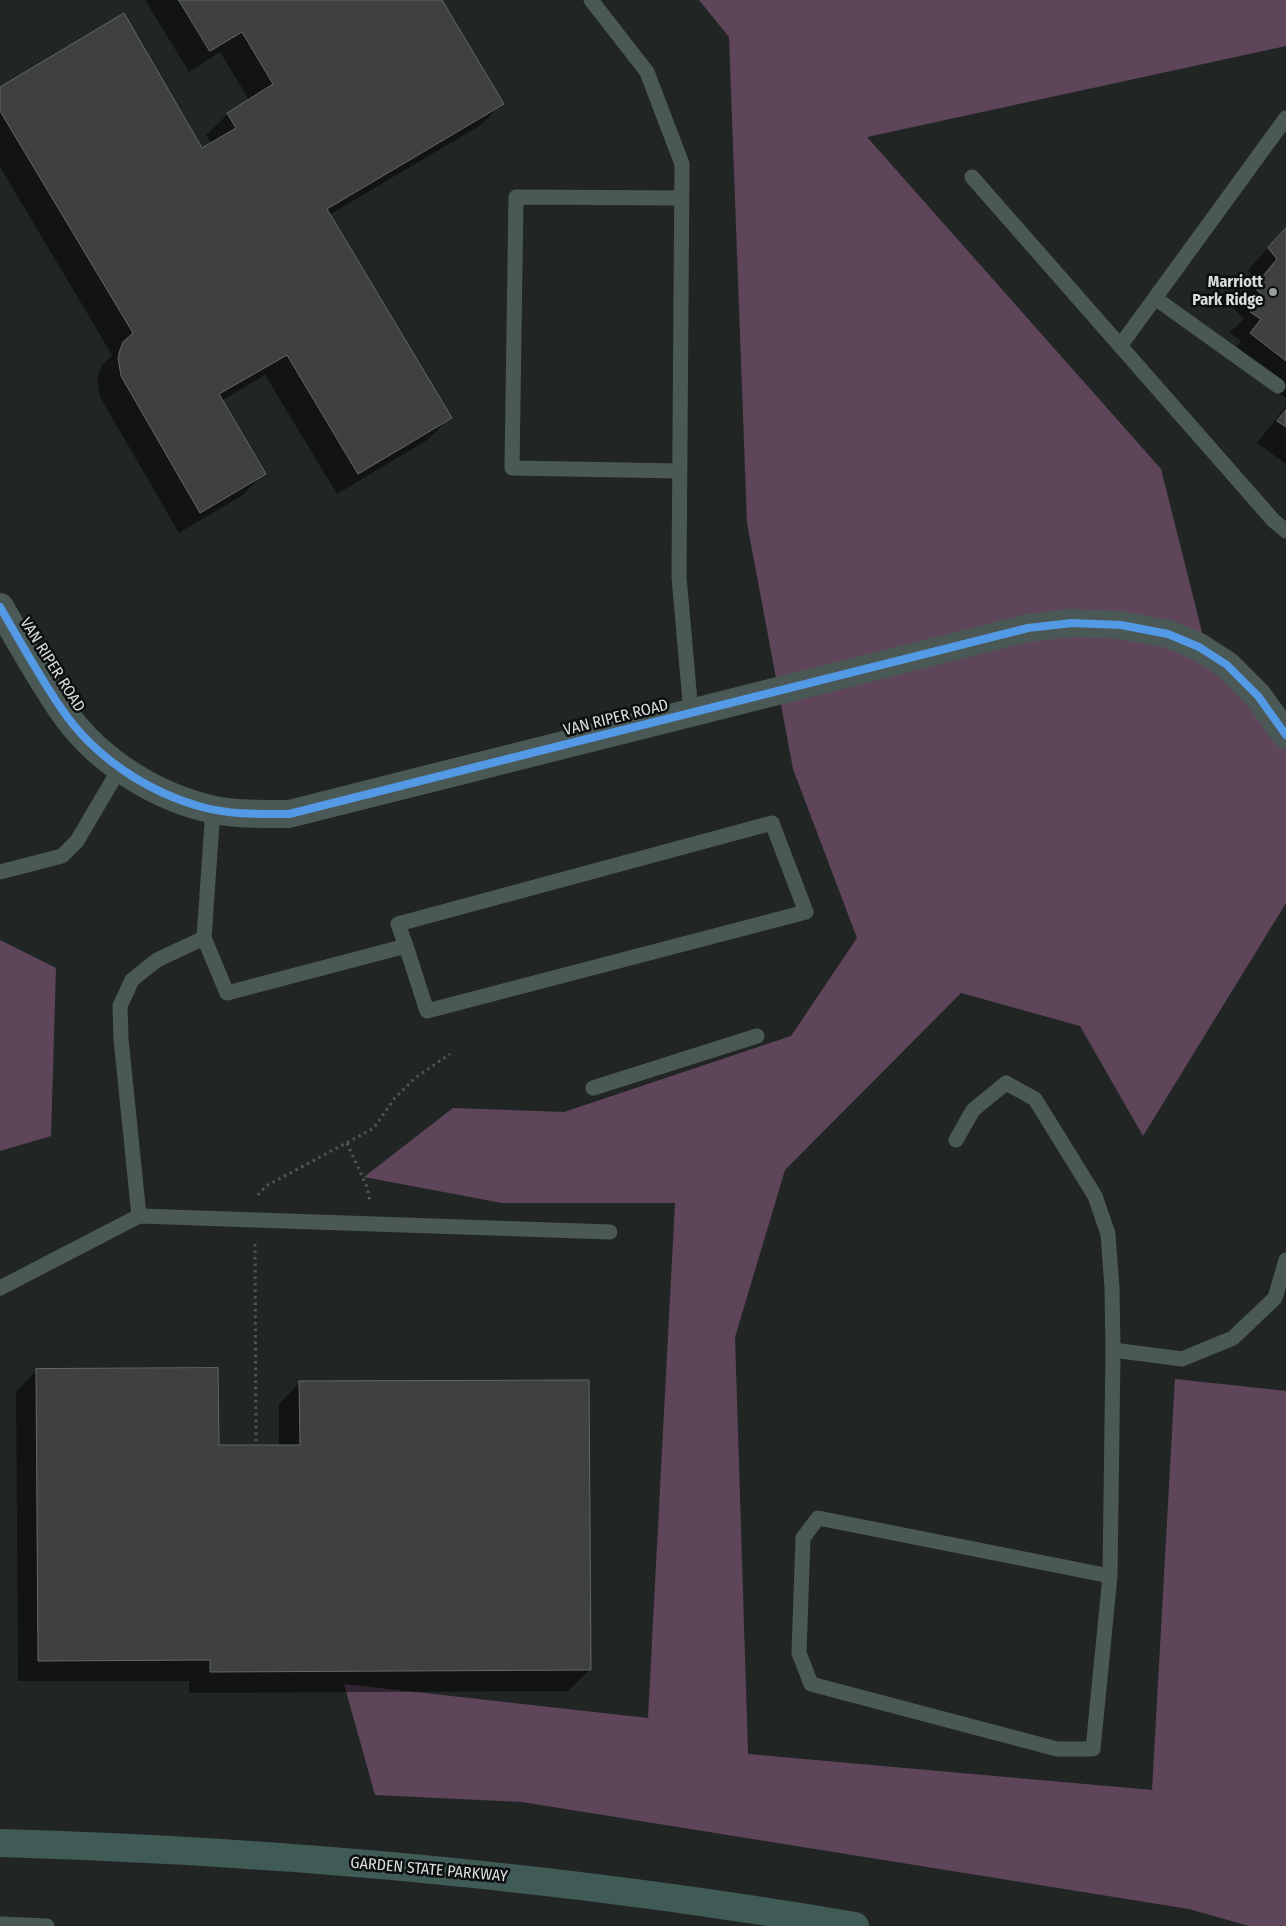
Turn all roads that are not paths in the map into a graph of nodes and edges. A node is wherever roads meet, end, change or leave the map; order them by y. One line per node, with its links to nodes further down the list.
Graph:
1 (591, 0): 4 (lane)
2 (1286, 118): 5 (lane)
3 (972, 177): 6 (lane)
4 (682, 198): 8 (lane); 8 (lane)
5 (1155, 298): 6 (lane); 7 (lane)
6 (1120, 346): 9 (lane)
7 (1278, 386)
8 (680, 470): 11 (lane)
9 (1286, 531)
10 (0, 607): 13 (street, VAN RIPER ROAD)
11 (691, 713): 12 (street, VAN RIPER ROAD); 14 (street, VAN RIPER ROAD)
12 (1286, 735)
13 (120, 768): 14 (street, VAN RIPER ROAD); 15 (lane)
14 (213, 809): 16 (lane)
15 (0, 872)
16 (204, 938): 17 (lane); 21 (lane)
17 (406, 946): 17 (lane)
18 (757, 1036): 19 (lane)
19 (592, 1088)
20 (956, 1140): 25 (lane)
21 (139, 1216): 22 (lane); 24 (lane)
22 (610, 1232)
23 (1286, 1260): 25 (lane)
24 (0, 1288)
25 (1113, 1350): 26 (lane)
26 (1110, 1576): 26 (lane)
27 (0, 1843): 30 (highway, GARDEN STATE PARKWAY)
28 (0, 1924): 29 (lane)
29 (47, 1926)
30 (854, 1926)

